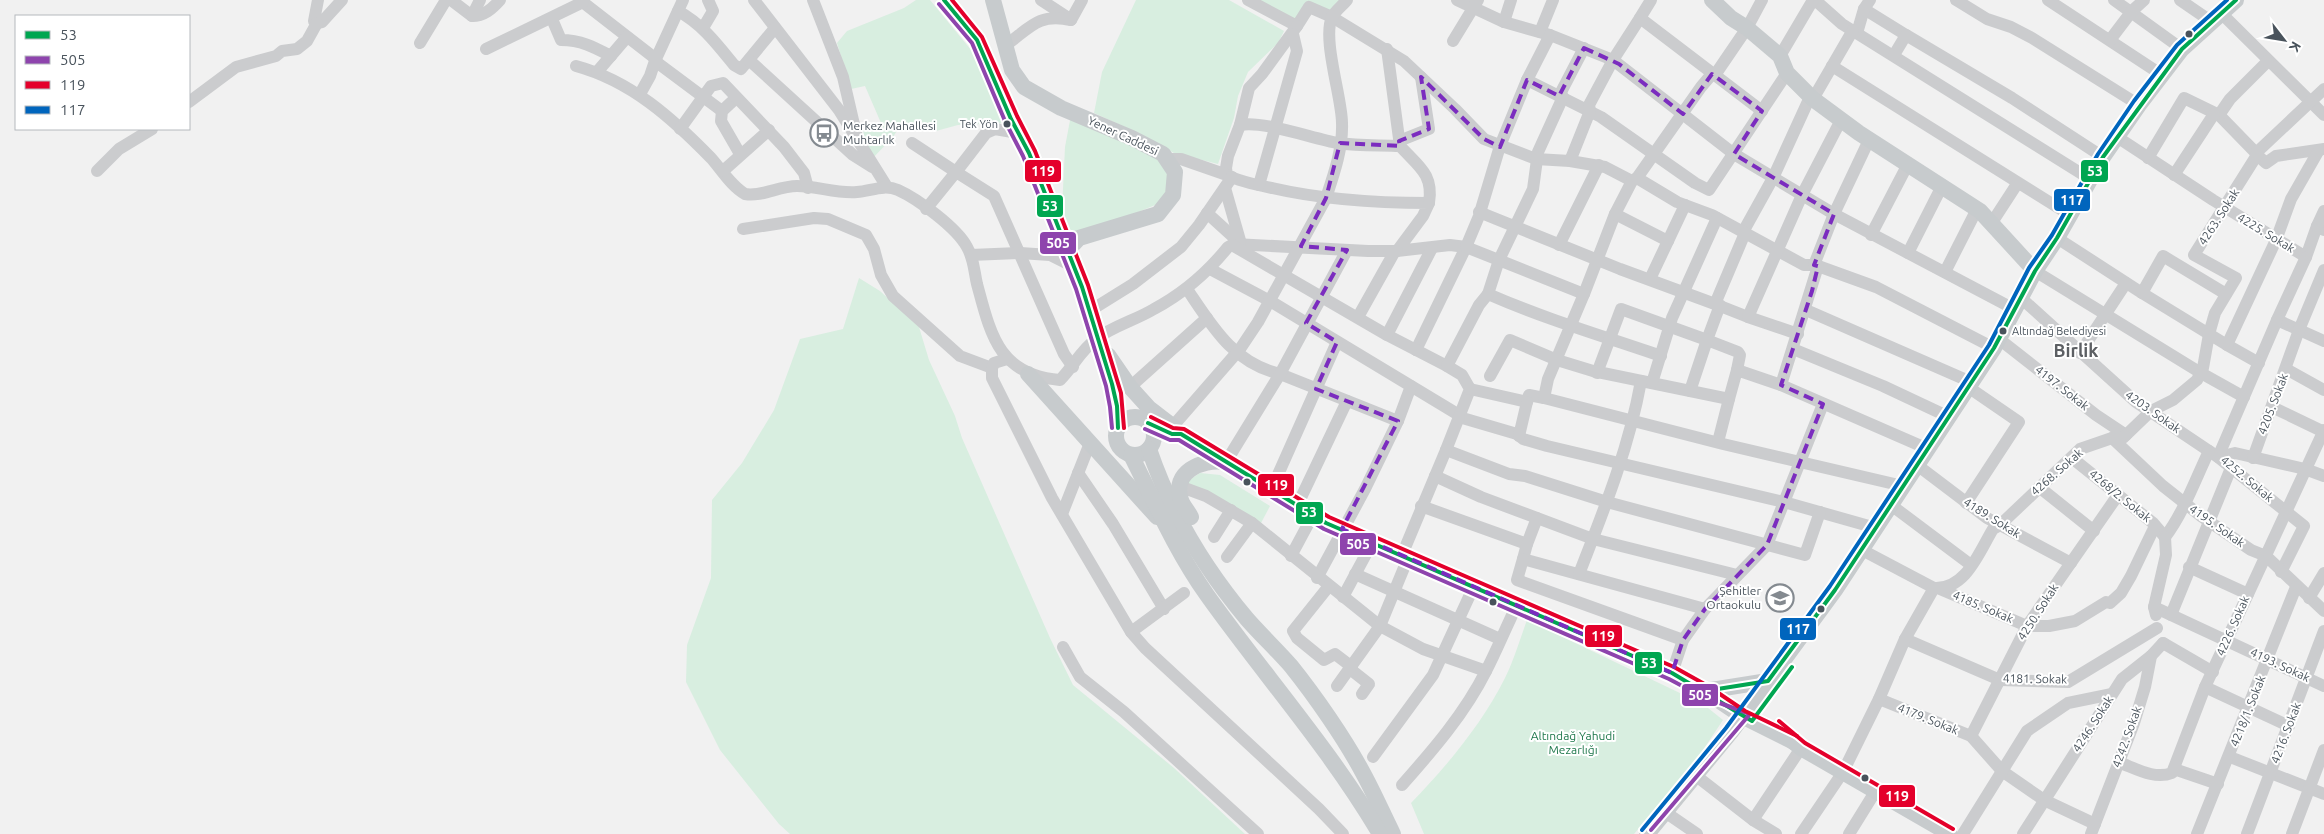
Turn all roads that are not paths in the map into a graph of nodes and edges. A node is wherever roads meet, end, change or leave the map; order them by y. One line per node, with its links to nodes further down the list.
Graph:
1 (318, 0): 41 (street)
2 (342, 0): 41 (street)
3 (446, 0): 52 (street)
4 (451, 0): 34 (street)
5 (480, 0): 34 (street)
6 (500, 0): 34 (street)
7 (708, 0): 42 (street)
8 (754, 0): 43 (street)
9 (813, 0): 96 (street)
10 (944, 0): 94 (street)
11 (993, 0): 53 (main road, Yener Caddesi)
12 (1041, 0): 39 (street)
13 (1082, 0): 39 (street)
14 (1248, 0): 45 (street)
15 (1347, 0): 35 (street)
16 (1458, 0): 30 (street, 4203. Sokak)
17 (1510, 0): 40 (street)
18 (1553, 0): 47 (street)
19 (1651, 0): 37 (street)
20 (1712, 0): 44 (main road)
21 (1762, 0): 44 (street)
22 (1814, 0): 46 (street); 60 (street)
23 (1956, 0): 81 (street)
24 (2048, 0): 50 (street)
25 (2114, 0): 33 (street)
26 (2144, 0): 33 (street)
27 (2180, 0): 36 (street)
28 (2236, 0): 36 (main road)
29 (585, 2): 38 (street); 49 (street)
30 (1476, 4): 40 (street, 4203. Sokak); 51 (street)
31 (1867, 5): 46 (street); 48 (street)
32 (680, 6): 42 (street); 61 (street)
33 (2132, 12): 50 (street); 57 (street)
34 (472, 16)
35 (1332, 17): 45 (street, 4197. Sokak); 54 (street, 4197. Sokak); 99 (street)
36 (2217, 17): 57 (main road); 64 (street)
37 (1640, 18): 63 (street); 69 (street)
38 (552, 19): 56 (street); 59 (street)
39 (1071, 20): 53 (street)
40 (1504, 22): 47 (street, 4203. Sokak)
41 (317, 23): 79 (street)
42 (703, 28): 62 (street)
43 (776, 28): 62 (street); 96 (street)
44 (1747, 28): 60 (main road); 69 (street)
45 (1295, 30): 89 (street); 91 (street)
46 (1855, 32): 58 (street); 66 (street)
47 (1545, 34): 55 (street, 4203. Sokak); 72 (street)
48 (1906, 35): 58 (street); 107 (street)
49 (627, 37): 59 (street); 61 (street)
50 (2110, 40): 70 (street)
51 (1453, 41)
52 (420, 43)
53 (1005, 46): 109 (main road, Yener Caddesi)
54 (1387, 48): 71 (street, 4197. Sokak); 100 (street)
55 (1584, 48): 63 (street, 4203. Sokak); 75 (street)
56 (486, 49)
57 (2182, 49): 70 (main road)
58 (1894, 55): 121 (street)
59 (611, 56): 67 (street)
60 (1780, 56): 68 (main road)
61 (655, 60): 74 (street); 76 (street)
62 (749, 60): 114 (street)
63 (1613, 60): 83 (street); 85 (street, 4203. Sokak)
64 (2268, 61): 80 (street); 86 (street)
65 (576, 66): 67 (street)
66 (1832, 66): 78 (street); 123 (street)
67 (597, 72): 74 (street)
68 (1787, 73): 78 (main road); 84 (street)
69 (1712, 74): 84 (street); 85 (street)
70 (2162, 75): 81 (main road)
71 (1421, 77): 100 (street); 101 (street, 4197. Sokak)
72 (1527, 80): 75 (street); 101 (street)
73 (2324, 89): 80 (street, 4263. Sokak)
74 (640, 94): 90 (street)
75 (1561, 96): 83 (street); 110 (street)
76 (704, 97): 77 (street); 82 (street); 90 (street)
77 (736, 98): 82 (street); 93 (street)
78 (1812, 98): 88 (main road); 119 (street)
79 (190, 101)
80 (2311, 102): 87 (street); 106 (street, 4263. Sokak)
81 (2139, 105): 95 (main road)
82 (722, 111): 103 (street)
83 (1590, 111): 104 (street); 111 (street)
84 (1762, 111): 105 (street)
85 (1683, 114): 104 (street); 105 (street, 4203. Sokak)
86 (2216, 114): 106 (street); 108 (street); 118 (street)
87 (2324, 115)
88 (1841, 120): 97 (main road); 128 (street)
89 (1240, 125): 91 (street); 122 (street)
90 (680, 129): 116 (street)
91 (1276, 129): 99 (street); 124 (street)
92 (150, 130): 115 (street)
93 (769, 130): 103 (street); 127 (street)
94 (1018, 133): 117 (street); 162 (street)
95 (2117, 137): 107 (main road); 108 (street, 4225. Sokak)
96 (858, 139): 114 (street)
97 (1869, 140): 112 (main road); 139 (street)
98 (912, 143): 117 (street)
99 (1340, 143): 100 (street); 129 (street)
100 (1399, 143): 130 (street)
101 (1500, 146): 110 (street, 4197. Sokak); 135 (street)
102 (2321, 150): 106 (street); 149 (street)
103 (740, 154): 116 (street)
104 (1655, 154): 105 (street); 120 (street)
105 (1734, 154): 119 (street, 4203. Sokak)
106 (2257, 154): 132 (street, 4263. Sokak)
107 (2103, 157): 121 (main road)
108 (2148, 158): 118 (street, 4225. Sokak)
109 (1168, 159): 122 (street); 162 (main road, Yener Caddesi)
110 (1536, 159): 111 (street, 4197. Sokak); 143 (street)
111 (1570, 161): 113 (street, 4197. Sokak)
112 (1908, 164): 125 (main road); 147 (street)
113 (1599, 165): 120 (street, 4197. Sokak); 153 (street)
114 (874, 169): 126 (street)
115 (97, 171)
116 (723, 171): 127 (street)
117 (956, 172): 133 (street); 160 (street)
118 (2174, 175): 132 (street, 4225. Sokak)
119 (1773, 178): 128 (street, 4203. Sokak); 146 (street)
120 (1634, 179): 131 (street, 4197. Sokak); 138 (street)
121 (2090, 179): 140 (main road)
122 (1228, 180): 124 (street); 137 (street); 151 (street)
123 (2017, 184): 140 (street); 142 (street)
124 (1259, 185): 129 (street)
125 (1942, 186): 134 (main road); 159 (street)
126 (887, 187): 127 (street); 133 (street)
127 (808, 188)
128 (1802, 194): 139 (street, 4203. Sokak); 158 (street)
129 (1326, 198): 130 (street); 152 (street)
130 (1429, 203): 157 (street)
131 (1685, 205): 141 (street, 4197. Sokak); 150 (street)
132 (2226, 208): 149 (street, 4225. Sokak); 179 (street, 4263. Sokak)
133 (926, 209): 161 (street)
134 (1977, 209): 142 (main road); 169 (street)
135 (1479, 212): 143 (street); 154 (street)
136 (2324, 212): 144 (street, 4225. Sokak)
137 (1207, 213): 151 (street); 185 (street)
138 (1615, 214): 150 (street); 165 (street)
139 (1834, 214): 147 (street, 4203. Sokak); 166 (street)
140 (2070, 216): 148 (main road)
141 (1717, 218): 146 (street, 4197. Sokak); 175 (street)
142 (1990, 224): 168 (main road)
143 (1514, 227): 153 (street); 164 (street)
144 (2321, 228): 163 (street, 4225. Sokak)
145 (743, 229): 215 (street)
146 (1744, 233): 158 (street, 4197. Sokak); 183 (street)
147 (1871, 234): 159 (street, 4203. Sokak)
148 (2058, 238): 168 (main road); 173 (street)
149 (2276, 240): 163 (street, 4225. Sokak); 204 (street)
150 (1668, 241): 172 (street)
151 (1236, 244): 152 (street); 167 (street); 170 (street)
152 (1301, 246): 156 (street); 170 (street)
153 (1559, 246): 165 (street)
154 (1466, 247): 155 (street); 164 (street); 206 (street)
155 (1432, 248): 157 (street); 197 (street)
156 (1347, 250): 157 (street); 180 (street)
157 (1396, 251): 187 (street)
158 (1777, 252): 166 (street, 4197. Sokak); 188 (street)
159 (1908, 253): 169 (street, 4203. Sokak)
160 (1020, 254): 161 (street); 162 (street); 214 (street)
161 (971, 255): 210 (street)
162 (1069, 258): 185 (main road)
163 (2304, 259): 171 (street); 190 (street, 4252. Sokak)
164 (1499, 260): 177 (street); 178 (street)
165 (1596, 260): 172 (street); 178 (street)
166 (1816, 266): 184 (street); 203 (street, 4197. Sokak)
167 (1210, 269): 174 (street); 181 (street)
168 (2035, 271): 182 (main road); 186 (street)
169 (1945, 272): 182 (street, 4203. Sokak)
170 (1286, 274): 180 (street); 181 (street)
171 (2323, 276): 194 (street, 4205. Sokak)
172 (1650, 279): 175 (street)
173 (2126, 283): 176 (street); 186 (street)
174 (1187, 289): 189 (street); 198 (street)
175 (1683, 292): 183 (street); 192 (street)
176 (2142, 293): 179 (street); 196 (street)
177 (1488, 294): 193 (street); 213 (street)
178 (1584, 294): 193 (street)
179 (2226, 294): 196 (street, 4263. Sokak)
180 (1321, 296): 187 (street); 191 (street)
181 (1270, 301): 191 (street); 208 (street)
182 (2017, 303): 203 (main road); 207 (street, 4203. Sokak)
183 (1717, 305): 188 (street); 200 (street)
184 (1806, 310): 195 (street); 226 (street)
185 (1088, 312): 198 (main road)
186 (2107, 314): 207 (street); 219 (street)
187 (1358, 317): 197 (street)
188 (1748, 317): 195 (street)
189 (1207, 318): 208 (street); 229 (street)
190 (2277, 320): 194 (street); 212 (street, 4252. Sokak)
191 (1306, 323): 202 (street); 221 (street)
192 (1670, 326): 199 (street); 200 (street); 209 (street)
193 (1570, 327): 199 (street); 211 (street)
194 (2299, 330): 201 (street); 217 (street, 4205. Sokak)
195 (1798, 334): 205 (street)
196 (2209, 334): 204 (street); 219 (street)
197 (1387, 335): 206 (street)
198 (1096, 338): 214 (street); 225 (main road); 229 (main road)
199 (1610, 338): 209 (street); 218 (street)
200 (1707, 340): 216 (street); 233 (street)
201 (2324, 341)
202 (1337, 342): 227 (street); 230 (street)
203 (1996, 344): 226 (main road); 251 (street, 4197. Sokak)
204 (2227, 344): 212 (street)
205 (1793, 349): 228 (street); 244 (street)
206 (1416, 350): 213 (street)
207 (2080, 353): 242 (street, 4203. Sokak)
208 (1236, 354): 221 (street); 249 (street)
209 (1661, 356): 224 (street)
210 (1007, 359): 215 (street); 220 (street)
211 (1557, 360): 218 (street); 222 (street); 235 (street)
212 (2259, 362): 234 (street, 4252. Sokak)
213 (1447, 366): 231 (street)
214 (1072, 367): 223 (street)
215 (992, 368): 287 (street)
216 (1737, 370): 228 (street); 236 (street)
217 (2286, 370): 232 (street); 241 (street, 4205. Sokak)
218 (1597, 373): 224 (street)
219 (2201, 373): 234 (street); 242 (street)
220 (1028, 374): 223 (street); 237 (main road)
221 (1280, 374): 230 (street); 264 (street)
222 (1490, 376)
223 (1060, 380): 237 (street)
224 (1646, 382): 233 (street); 247 (street)
225 (1113, 384): 245 (main road); 248 (main road)
226 (1970, 385): 244 (main road); 279 (street)
227 (1411, 386): 243 (street); 246 (street)
228 (1781, 386): 240 (street)
229 (1130, 387): 249 (main road)
230 (1316, 389): 238 (street); 275 (street)
231 (1470, 389): 239 (street); 243 (street)
232 (2324, 390)
233 (1690, 391): 236 (street)
234 (2244, 397): 259 (street, 4252. Sokak)
235 (1544, 398): 239 (street); 247 (street)
236 (1729, 399): 255 (street)
237 (1052, 400): 254 (main road)
238 (1348, 401): 246 (street); 282 (street)
239 (1527, 402): 252 (street)
240 (1823, 404): 257 (street); 263 (street)
241 (2272, 407): 250 (street); 262 (street, 4205. Sokak)
242 (2151, 411): 251 (street); 259 (street, 4203. Sokak)
243 (1459, 416): 252 (street); 258 (street)
244 (1949, 417): 257 (main road)
245 (1146, 421): 248 (main road); 249 (main road); 256 (main road)
246 (1398, 421): 296 (street)
247 (1634, 421): 255 (street); 265 (street)
248 (1118, 428): 260 (main road)
249 (1175, 431): 256 (main road); 264 (main road)
250 (2324, 431): 268 (street, 4226. Sokak)
251 (2126, 435): 253 (street, 4268. Sokak)
252 (1519, 436): 265 (street)
253 (2112, 438): 261 (street, 4268. Sokak); 280 (street, 4195. Sokak)
254 (1090, 442): 269 (street); 293 (main road)
255 (1718, 442): 263 (street)
256 (1151, 447): 260 (main road); 350 (main road)
257 (1928, 449): 266 (main road)
258 (1446, 450): 270 (street); 277 (street)
259 (2213, 454): 262 (street); 267 (street, 4252. Sokak); 280 (street)
260 (1131, 455): 293 (main road)
261 (2072, 458): 274 (street, 4268. Sokak); 276 (street, 4268/2. Sokak)
262 (2253, 458): 268 (street)
263 (1800, 461): 273 (street); 278 (street)
264 (1226, 462): 272 (main road); 275 (main road)
265 (1621, 463): 277 (street); 278 (street)
266 (1917, 465): 273 (main road); 279 (street, 4189. Sokak)
267 (2231, 468): 285 (street, 4252. Sokak); 290 (street)
268 (2305, 469): 271 (street); 285 (street, 4226. Sokak)
269 (1078, 473): 287 (street); 331 (street)
270 (1434, 476): 283 (street); 289 (street)
271 (2324, 476)
272 (1179, 486): 284 (street); 350 (main road)
273 (1903, 486): 281 (main road)
274 (2039, 487): 292 (street, 4268. Sokak); 297 (street)
275 (1272, 488): 282 (main road)
276 (2118, 496): 294 (street, 4268/2. Sokak); 297 (street, 4250. Sokak)
277 (1607, 502): 300 (street); 303 (street)
278 (1784, 502): 286 (street); 303 (street)
279 (1966, 503): 292 (street, 4189. Sokak)
280 (2184, 503): 290 (street, 4195. Sokak); 299 (street)
281 (1891, 505): 295 (main road); 311 (street)
282 (1297, 506): 288 (main road)
283 (1421, 506): 302 (street); 306 (street)
284 (1231, 510): 291 (street); 298 (street)
285 (2286, 511): 307 (street, 4226. Sokak); 313 (street, 4252. Sokak)
286 (1820, 512): 295 (street); 303 (street)
287 (1062, 514): 340 (street)
288 (1313, 515): 296 (main road); 305 (street)
289 (1537, 518): 300 (street); 302 (street)
290 (2209, 522): 307 (street, 4195. Sokak); 312 (street)
291 (1252, 523): 305 (street); 308 (street)
292 (2000, 525): 310 (street, 4189. Sokak); 311 (street, 4268. Sokak)
293 (1165, 526): 375 (main road)
294 (2155, 526): 299 (street, 4268/2. Sokak); 337 (street, 4185. Sokak)
295 (1876, 528): 304 (main road)
296 (1342, 529): 301 (main road); 318 (street)
297 (2094, 531): 310 (street, 4250. Sokak)
298 (1214, 537)
299 (2165, 537): 330 (street)
300 (1593, 539): 316 (street); 317 (street)
301 (1372, 543): 306 (main road); 315 (street)
302 (1526, 544): 309 (street)
303 (1766, 545): 317 (street)
304 (1862, 550): 322 (street, 4185. Sokak); 323 (main road)
305 (1292, 556): 318 (street)
306 (1405, 556): 320 (main road); 324 (street)
307 (2266, 556): 313 (street, 4195. Sokak); 326 (street, 4226. Sokak)
308 (1227, 557)
309 (1523, 559): 316 (street); 343 (street)
310 (2071, 563): 337 (street, 4250. Sokak)
311 (1971, 565): 322 (street, 4268. Sokak)
312 (2189, 567): 326 (street); 334 (street)
313 (2281, 572): 321 (street, 4195. Sokak)
314 (2324, 573): 328 (street)
315 (1355, 574): 324 (street); 327 (street)
316 (1579, 574): 332 (street)
317 (1737, 575): 332 (street)
318 (1317, 578): 319 (street)
319 (1330, 586): 327 (street); 351 (street)
320 (1474, 586): 329 (main road); 335 (street)
321 (2296, 587): 328 (street, 4195. Sokak); 349 (street, 4218/1. Sokak)
322 (1937, 588): 337 (street, 4185. Sokak); 341 (street)
323 (1835, 590): 357 (main road); 366 (main road)
324 (1393, 592): 335 (street); 336 (street)
325 (1184, 593): 331 (street)
326 (2248, 594): 344 (street, 4226. Sokak)
327 (1343, 597): 336 (street)
328 (2309, 598): 333 (street, 4195. Sokak)
329 (1516, 605): 342 (street); 354 (main road)
330 (2154, 607): 334 (street, 4193. Sokak); 338 (street)
331 (1164, 609): 340 (street)
332 (1705, 609): 343 (street)
333 (2324, 611)
334 (2171, 615): 344 (street, 4193. Sokak)
335 (1457, 621): 342 (street); 347 (street)
336 (1380, 626): 347 (street); 351 (street)
337 (2027, 626): 356 (street, 4250. Sokak)
338 (2157, 628): 345 (street); 356 (street, 4181. Sokak)
339 (2324, 631): 355 (street, 4216. Sokak)
340 (1131, 632): 392 (street)
341 (1905, 639): 356 (street, 4181. Sokak); 364 (street)
342 (1500, 640): 352 (street)
343 (1683, 640): 354 (street)
344 (2227, 640): 349 (street, 4193. Sokak); 353 (street, 4226. Sokak)
345 (2163, 643): 348 (street); 353 (street)
346 (1063, 647): 391 (street)
347 (1442, 656): 352 (street); 372 (street)
348 (2150, 656): 363 (street, 4246. Sokak); 374 (street, 4242. Sokak)
349 (2268, 660): 355 (street, 4193. Sokak); 365 (street, 4218/1. Sokak)
350 (1290, 666): 378 (main road)
351 (1351, 668): 358 (street); 362 (street)
352 (1486, 671): 382 (street)
353 (2213, 672): 360 (street, 4226. Sokak)
354 (1672, 673): 361 (main road)
355 (2307, 678): 359 (street, 4193. Sokak); 367 (street, 4216. Sokak)
356 (2000, 680): 369 (street, 4250. Sokak)
357 (1768, 681): 361 (main road); 366 (main road)
358 (1337, 686)
359 (2324, 686)
360 (2205, 687): 365 (street); 376 (street, 4226. Sokak)
361 (1705, 691): 366 (main road); 368 (main road)
362 (1362, 694)
363 (2112, 694): 377 (street); 387 (street, 4246. Sokak)
364 (1879, 699): 369 (street, 4179. Sokak); 379 (street)
365 (2249, 707): 367 (street); 373 (street, 4218/1. Sokak)
366 (1751, 714): 368 (main road); 370 (main road); 370 (main road); 381 (main road)
367 (2289, 726): 380 (street, 4216. Sokak)
368 (1730, 732): 381 (main road)
369 (1971, 736): 377 (street, 4179. Sokak)
370 (1797, 745): 379 (main road); 389 (street)
371 (2324, 750): 384 (street)
372 (1373, 757)
373 (2230, 757): 380 (street); 383 (street, 4218/1. Sokak)
374 (2118, 762): 376 (street); 390 (street, 4242. Sokak)
375 (1337, 767): 393 (main road); 394 (main road)
376 (2174, 769): 383 (street)
377 (2002, 771): 387 (street, 4179. Sokak); 404 (street)
378 (1363, 772): 395 (main road); 396 (main road)
379 (1842, 772): 385 (main road); 401 (street)
380 (2270, 774): 384 (street); 407 (street, 4216. Sokak)
381 (1698, 778): 388 (main road); 389 (street)
382 (1402, 784)
383 (2218, 784): 406 (street, 4218/1. Sokak)
384 (2309, 789): 386 (street); 408 (street)
385 (1876, 792): 402 (street); 403 (main road)
386 (2324, 794)
387 (2044, 800): 390 (street); 405 (street, 4246. Sokak)
388 (1668, 814): 397 (main road); 398 (main road); 399 (street)
389 (1752, 820): 400 (street)
390 (2093, 829)
391 (1258, 834)
392 (1343, 834)
393 (1369, 834)
394 (1380, 834)
395 (1393, 834)
396 (1406, 834)
397 (1647, 834)
398 (1656, 834)
399 (1697, 834)
400 (1776, 834)
401 (1801, 834)
402 (1849, 834)
403 (1950, 834)
404 (1963, 834)
405 (2023, 834)
406 (2198, 834)
407 (2247, 834)
408 (2292, 834)

